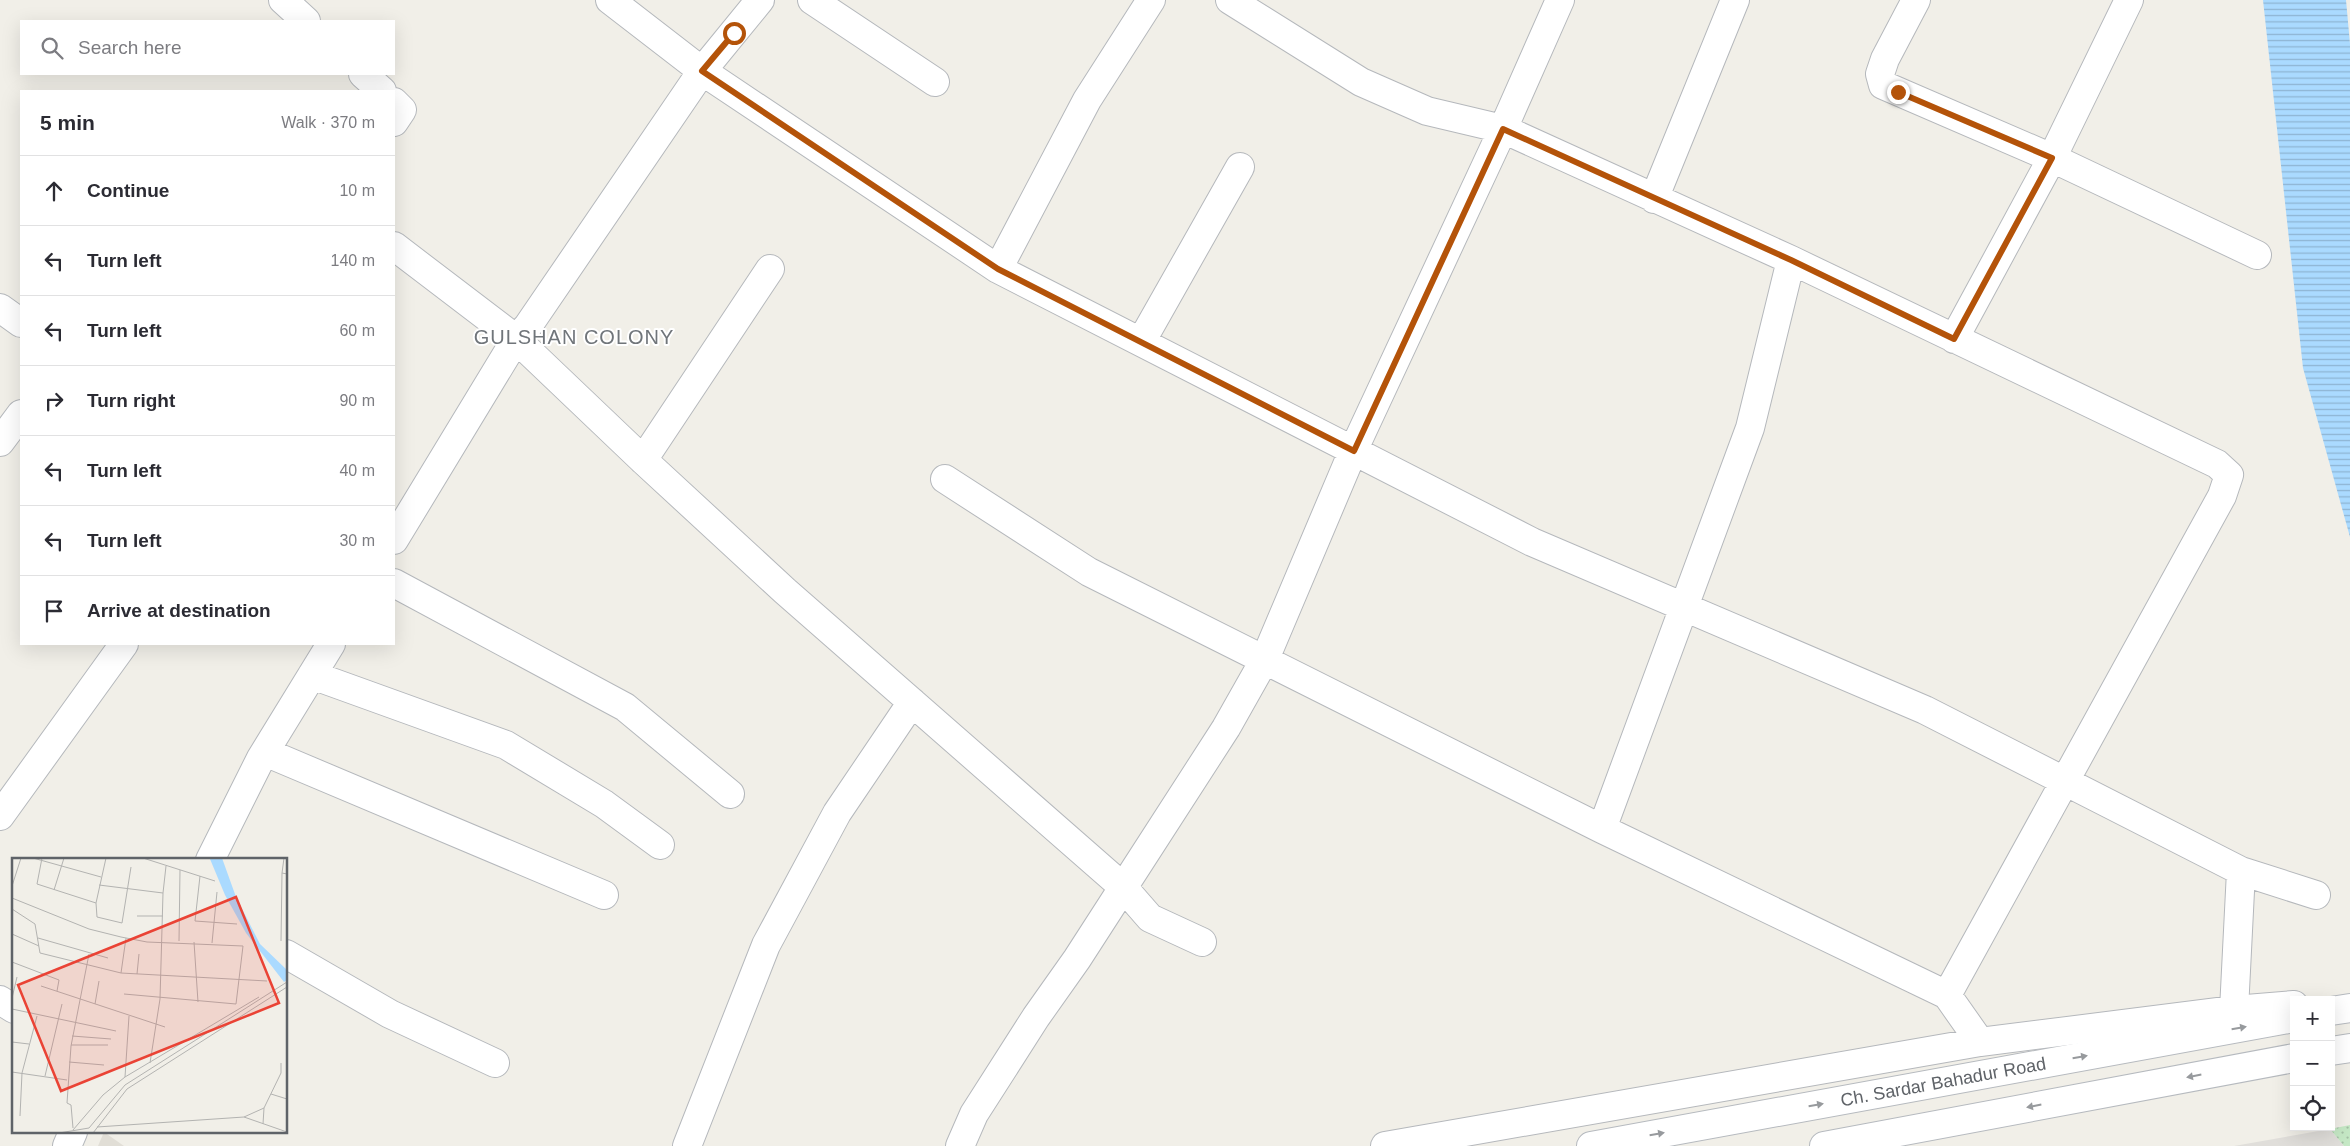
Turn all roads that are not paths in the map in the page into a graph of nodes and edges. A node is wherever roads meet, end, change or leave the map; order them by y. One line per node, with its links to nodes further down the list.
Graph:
1 (283, 0): 11 (street)
2 (610, 0): 12 (street)
3 (760, 0): 12 (street)
4 (812, 0): 14 (street)
5 (1151, 0): 26 (street)
6 (1230, 0): 18 (street)
7 (1560, 0): 18 (street)
8 (1735, 0): 21 (street)
9 (1916, 0): 19 (street)
10 (2130, 0): 19 (street)
11 (305, 20)
12 (702, 71): 26 (street); 29 (street)
13 (364, 75): 15 (street)
14 (936, 82)
15 (381, 90)
16 (395, 103): 17 (street)
17 (395, 120)
18 (1503, 129): 21 (street); 34 (street)
19 (2052, 158): 23 (street); 30 (street)
20 (1240, 167): 31 (street)
21 (1654, 199): 24 (street)
22 (395, 247): 29 (street)
23 (2257, 255)
24 (1791, 260): 30 (street); 39 (street)
25 (770, 269): 35 (street)
26 (998, 269): 31 (street)
27 (0, 308): 28 (street)
28 (20, 322)
29 (516, 339): 35 (street); 37 (street)
30 (1954, 339): 46 (street)
31 (1141, 342): 34 (street)
32 (20, 415): 33 (street)
33 (0, 442)
34 (1354, 451): 39 (street); 42 (street)
35 (643, 460): 44 (street)
36 (946, 479): 42 (street)
37 (395, 538)
38 (395, 584): 47 (street)
39 (1683, 607): 46 (street); 49 (street)
40 (123, 645): 48 (street)
41 (330, 645): 43 (street)
42 (1264, 659): 49 (street); 53 (street)
43 (312, 674): 45 (street); 50 (street)
44 (912, 702): 53 (street); 75 (street)
45 (265, 752): 51 (street); 54 (street)
46 (2066, 782): 52 (street); 58 (street)
47 (730, 794)
48 (0, 816)
49 (1602, 829): 58 (street)
50 (660, 845)
51 (211, 858)
52 (2241, 871): 55 (street); 65 (street)
53 (1123, 887): 56 (street); 76 (street)
54 (604, 895)
55 (2316, 895)
56 (1202, 942)
57 (288, 955): 72 (street)
58 (1947, 995): 68 (street)
59 (0, 1000): 63 (street)
60 (2350, 1000): 61 (street)
61 (2335, 1002)
62 (2290, 1005): 65 (street)
63 (12, 1008)
64 (2350, 1008): 66 (street)
65 (2234, 1010): 68 (street)
66 (2335, 1010)
67 (2290, 1019): 78 (street, Ch. Sardar Bahadur Road, one-way to 67)
68 (1980, 1042): 77 (street)
69 (2350, 1048): 70 (street)
70 (2335, 1050)
71 (2290, 1059): 79 (street, one-way to 79)
72 (495, 1063)
73 (72, 1134): 74 (street)
74 (67, 1146)
75 (687, 1146)
76 (960, 1146)
77 (1385, 1146)
78 (1591, 1146)
79 (1824, 1146)

